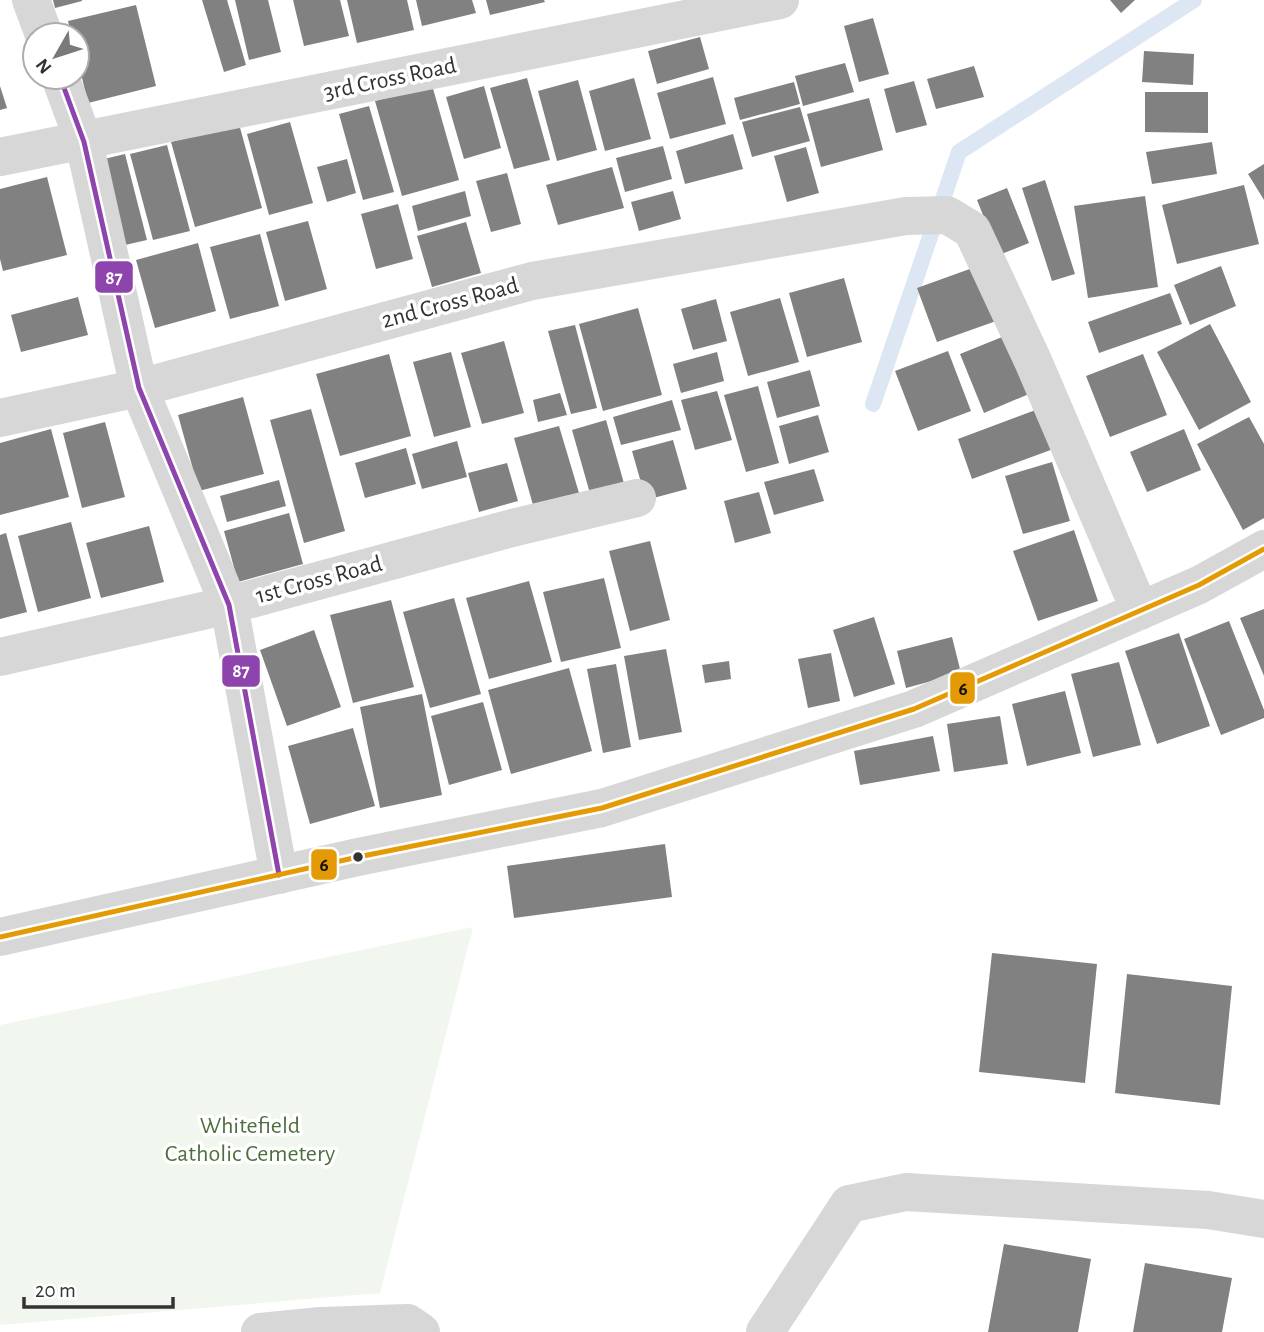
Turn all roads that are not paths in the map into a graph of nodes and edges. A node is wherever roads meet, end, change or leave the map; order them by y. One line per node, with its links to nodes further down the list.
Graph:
1 (31, 0): 3 (street)
2 (780, 0): 5 (street, 3rd Cross Road)
3 (39, 21)
4 (65, 91): 5 (street)
5 (84, 142): 6 (street, 3rd Cross Road); 7 (street)
6 (0, 157)
7 (139, 388): 8 (street, 2nd Cross Road); 11 (street); 12 (street, 2nd Cross Road)
8 (0, 418)
9 (637, 498): 11 (street, 1st Cross Road)
10 (1264, 549): 12 (street)
11 (229, 605): 13 (street, 1st Cross Road); 14 (street)
12 (1140, 611): 14 (street)
13 (0, 657)
14 (279, 875): 15 (street)
15 (0, 937)
16 (1264, 1219): 19 (street)
17 (260, 1332): 18 (street)
18 (421, 1332)
19 (765, 1332)

